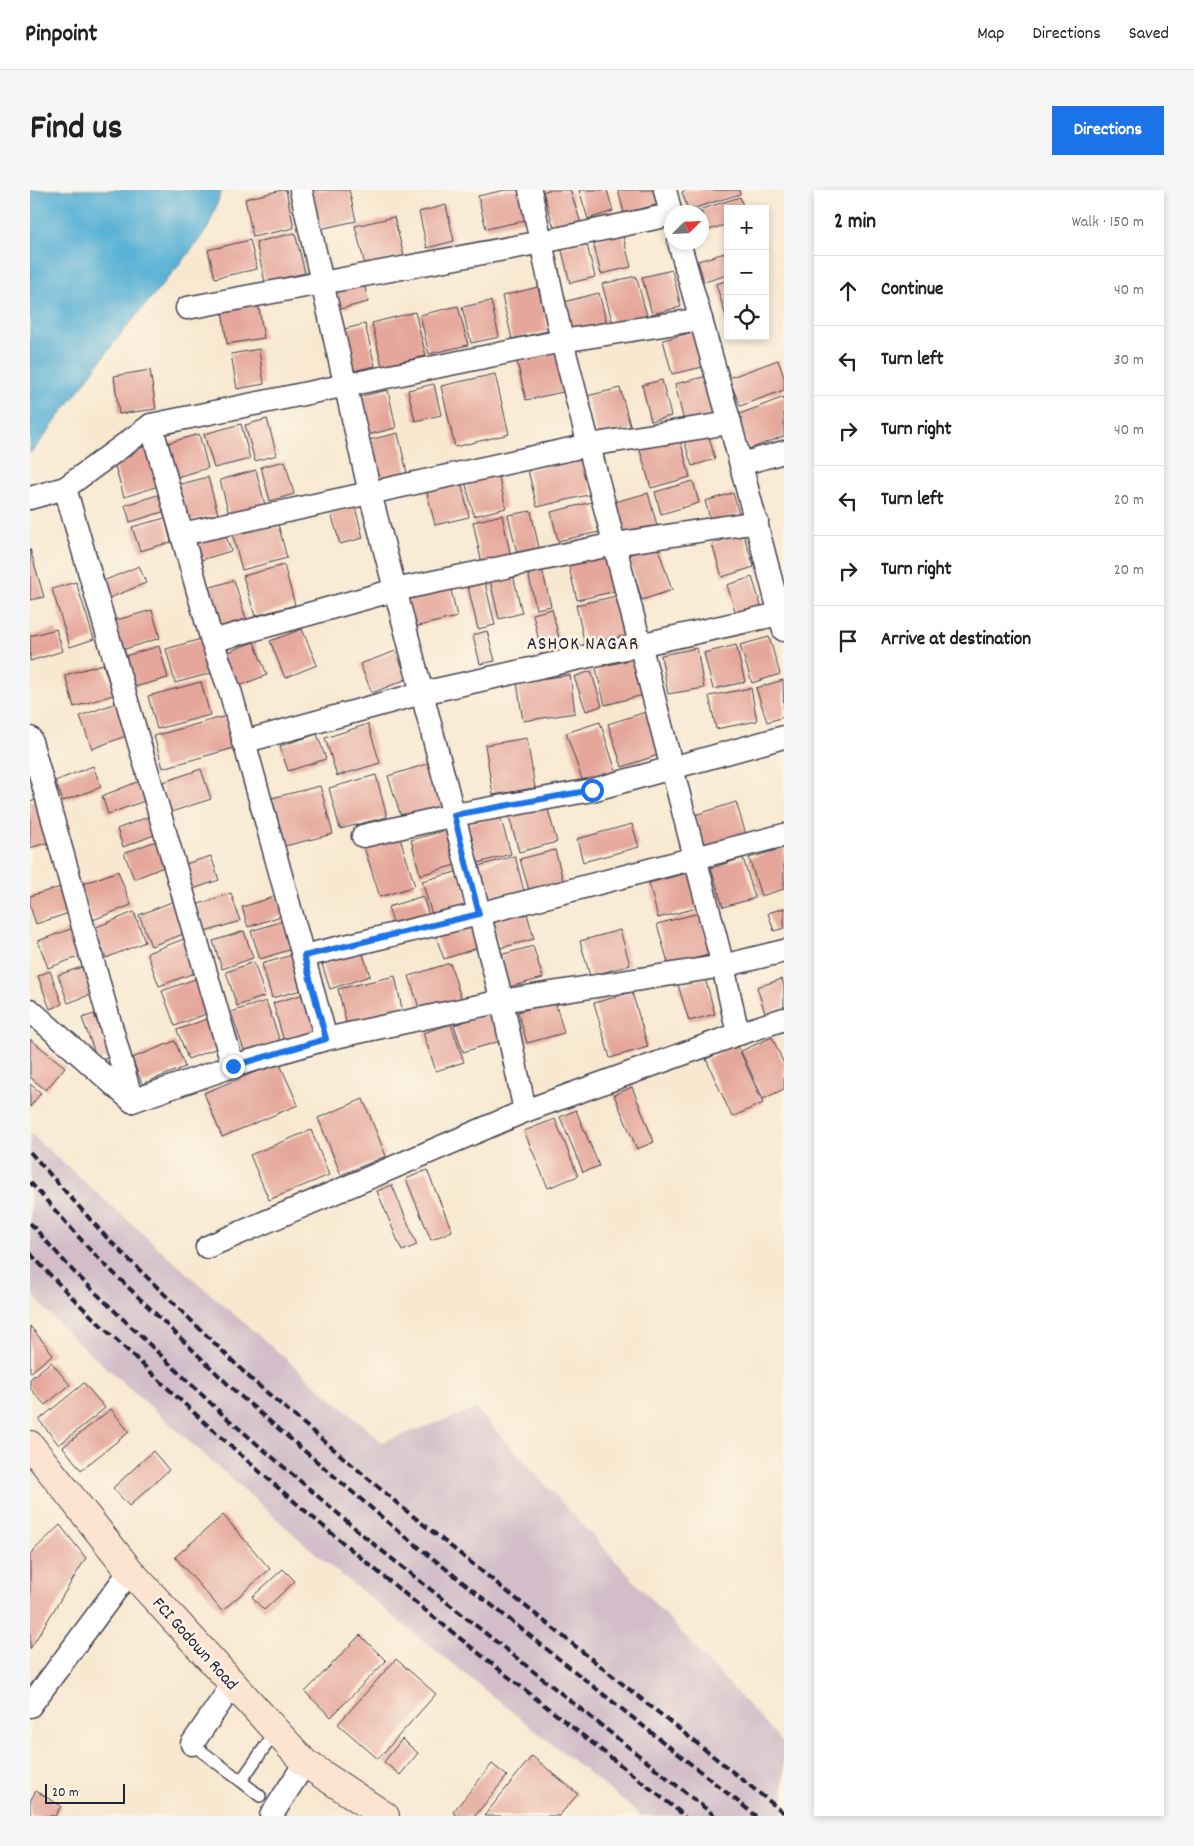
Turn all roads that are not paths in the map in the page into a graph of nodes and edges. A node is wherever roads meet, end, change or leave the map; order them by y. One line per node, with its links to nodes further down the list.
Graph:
1 (301, 190): 8 (street)
2 (530, 190): 6 (street)
3 (664, 190): 4 (street)
4 (668, 205)
5 (664, 217): 6 (street)
6 (542, 242): 8 (street); 11 (street)
7 (681, 250): 10 (street)
8 (321, 282): 9 (street); 12 (street)
9 (187, 308)
10 (701, 319): 11 (street); 13 (street)
11 (562, 341): 12 (street); 15 (street)
12 (345, 385): 14 (street); 19 (street)
13 (730, 423): 15 (street); 17 (street)
14 (151, 424): 18 (street); 22 (street)
15 (590, 445): 19 (street); 23 (street)
16 (784, 452): 17 (street)
17 (741, 464): 21 (street)
18 (65, 488): 20 (street); 46 (street)
19 (370, 493): 22 (street); 24 (street)
20 (30, 498)
21 (757, 522): 23 (street); 25 (street)
22 (182, 534): 26 (street)
23 (615, 544): 24 (street); 27 (street)
24 (395, 590): 26 (street); 28 (street)
25 (783, 619): 27 (street)
26 (212, 641): 31 (street)
27 (640, 645): 28 (street); 32 (street)
28 (422, 693): 31 (street); 33 (street)
29 (784, 737): 32 (street)
30 (30, 738): 47 (street)
31 (243, 742): 39 (street)
32 (671, 768): 33 (street); 36 (street)
33 (454, 815): 35 (street); 37 (street)
34 (784, 835): 36 (street)
35 (363, 836)
36 (695, 858): 37 (street); 40 (street)
37 (479, 914): 39 (street); 41 (street)
38 (784, 951): 40 (street)
39 (304, 956): 45 (street)
40 (723, 966): 41 (street); 44 (street)
41 (502, 1001): 45 (street); 48 (street)
42 (30, 1010): 47 (street)
43 (784, 1020): 44 (street)
44 (738, 1034): 48 (street)
45 (326, 1039): 46 (street)
46 (233, 1066): 47 (street)
47 (132, 1100)
48 (525, 1111): 49 (street)
49 (208, 1247)
50 (30, 1445): 51 (street, FCI Godown Road)
51 (130, 1571): 52 (street, FCI Godown Road); 53 (street)
52 (233, 1684): 54 (street, FCI Godown Road); 55 (street)
53 (30, 1706)
54 (276, 1731): 56 (street, FCI Godown Road); 57 (lane)
55 (192, 1744): 57 (lane)
56 (305, 1763): 59 (street); 60 (street, FCI Godown Road)
57 (241, 1781): 58 (lane)
58 (260, 1796)
59 (271, 1816)
60 (385, 1816)

